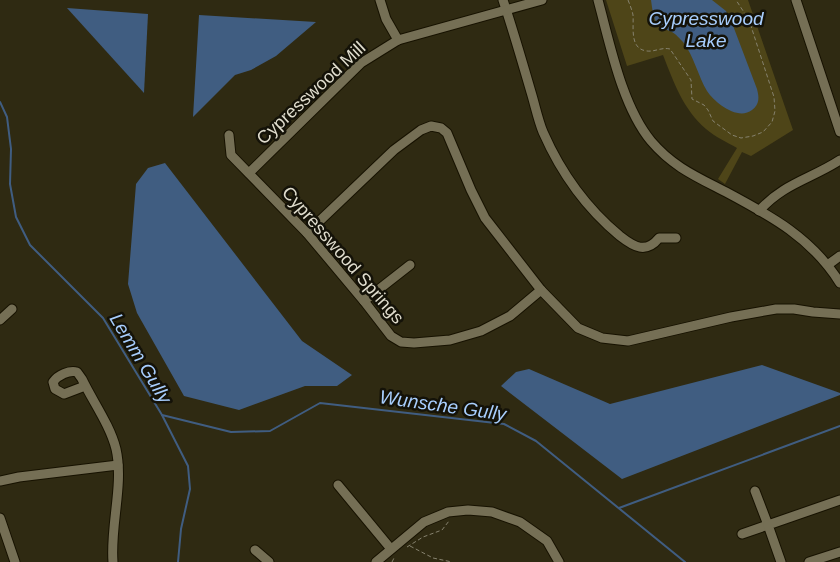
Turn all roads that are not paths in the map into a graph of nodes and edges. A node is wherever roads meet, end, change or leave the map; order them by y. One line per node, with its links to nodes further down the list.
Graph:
1 (380, 0): 7 (street)
2 (503, 0): 6 (street)
3 (542, 0): 6 (street, Cypresswood Mill)
4 (598, 0): 12 (street)
5 (796, 0): 8 (street)
6 (506, 9): 7 (street, Cypresswood Mill); 14 (street)
7 (398, 40): 11 (street, Cypresswood Mill)
8 (840, 132)
9 (229, 135): 11 (street, Cypresswood Springs)
10 (840, 160): 12 (street)
11 (249, 173): 13 (street, Cypresswood Springs)
12 (759, 211): 16 (street)
13 (307, 233): 19 (street); 20 (street, Cypresswood Springs)
14 (676, 238)
15 (840, 256): 16 (street)
16 (828, 264): 18 (street)
17 (410, 265): 20 (street)
18 (840, 283)
19 (541, 290): 20 (street, Cypresswood Springs); 22 (street)
20 (364, 301)
21 (12, 309): 23 (street)
22 (840, 314)
23 (0, 320)
24 (85, 386): 25 (street)
25 (118, 465): 26 (street); 37 (street)
26 (0, 482)
27 (338, 485): 34 (street)
28 (755, 491): 31 (street)
29 (840, 500): 31 (street)
30 (0, 518): 36 (street)
31 (768, 525): 32 (street); 41 (street)
32 (742, 534)
33 (255, 550): 38 (street)
34 (393, 552): 39 (street); 40 (street)
35 (840, 552): 42 (street)
36 (15, 562)
37 (113, 562)
38 (270, 562)
39 (376, 562)
40 (559, 562)
41 (781, 562)
42 (809, 562)

